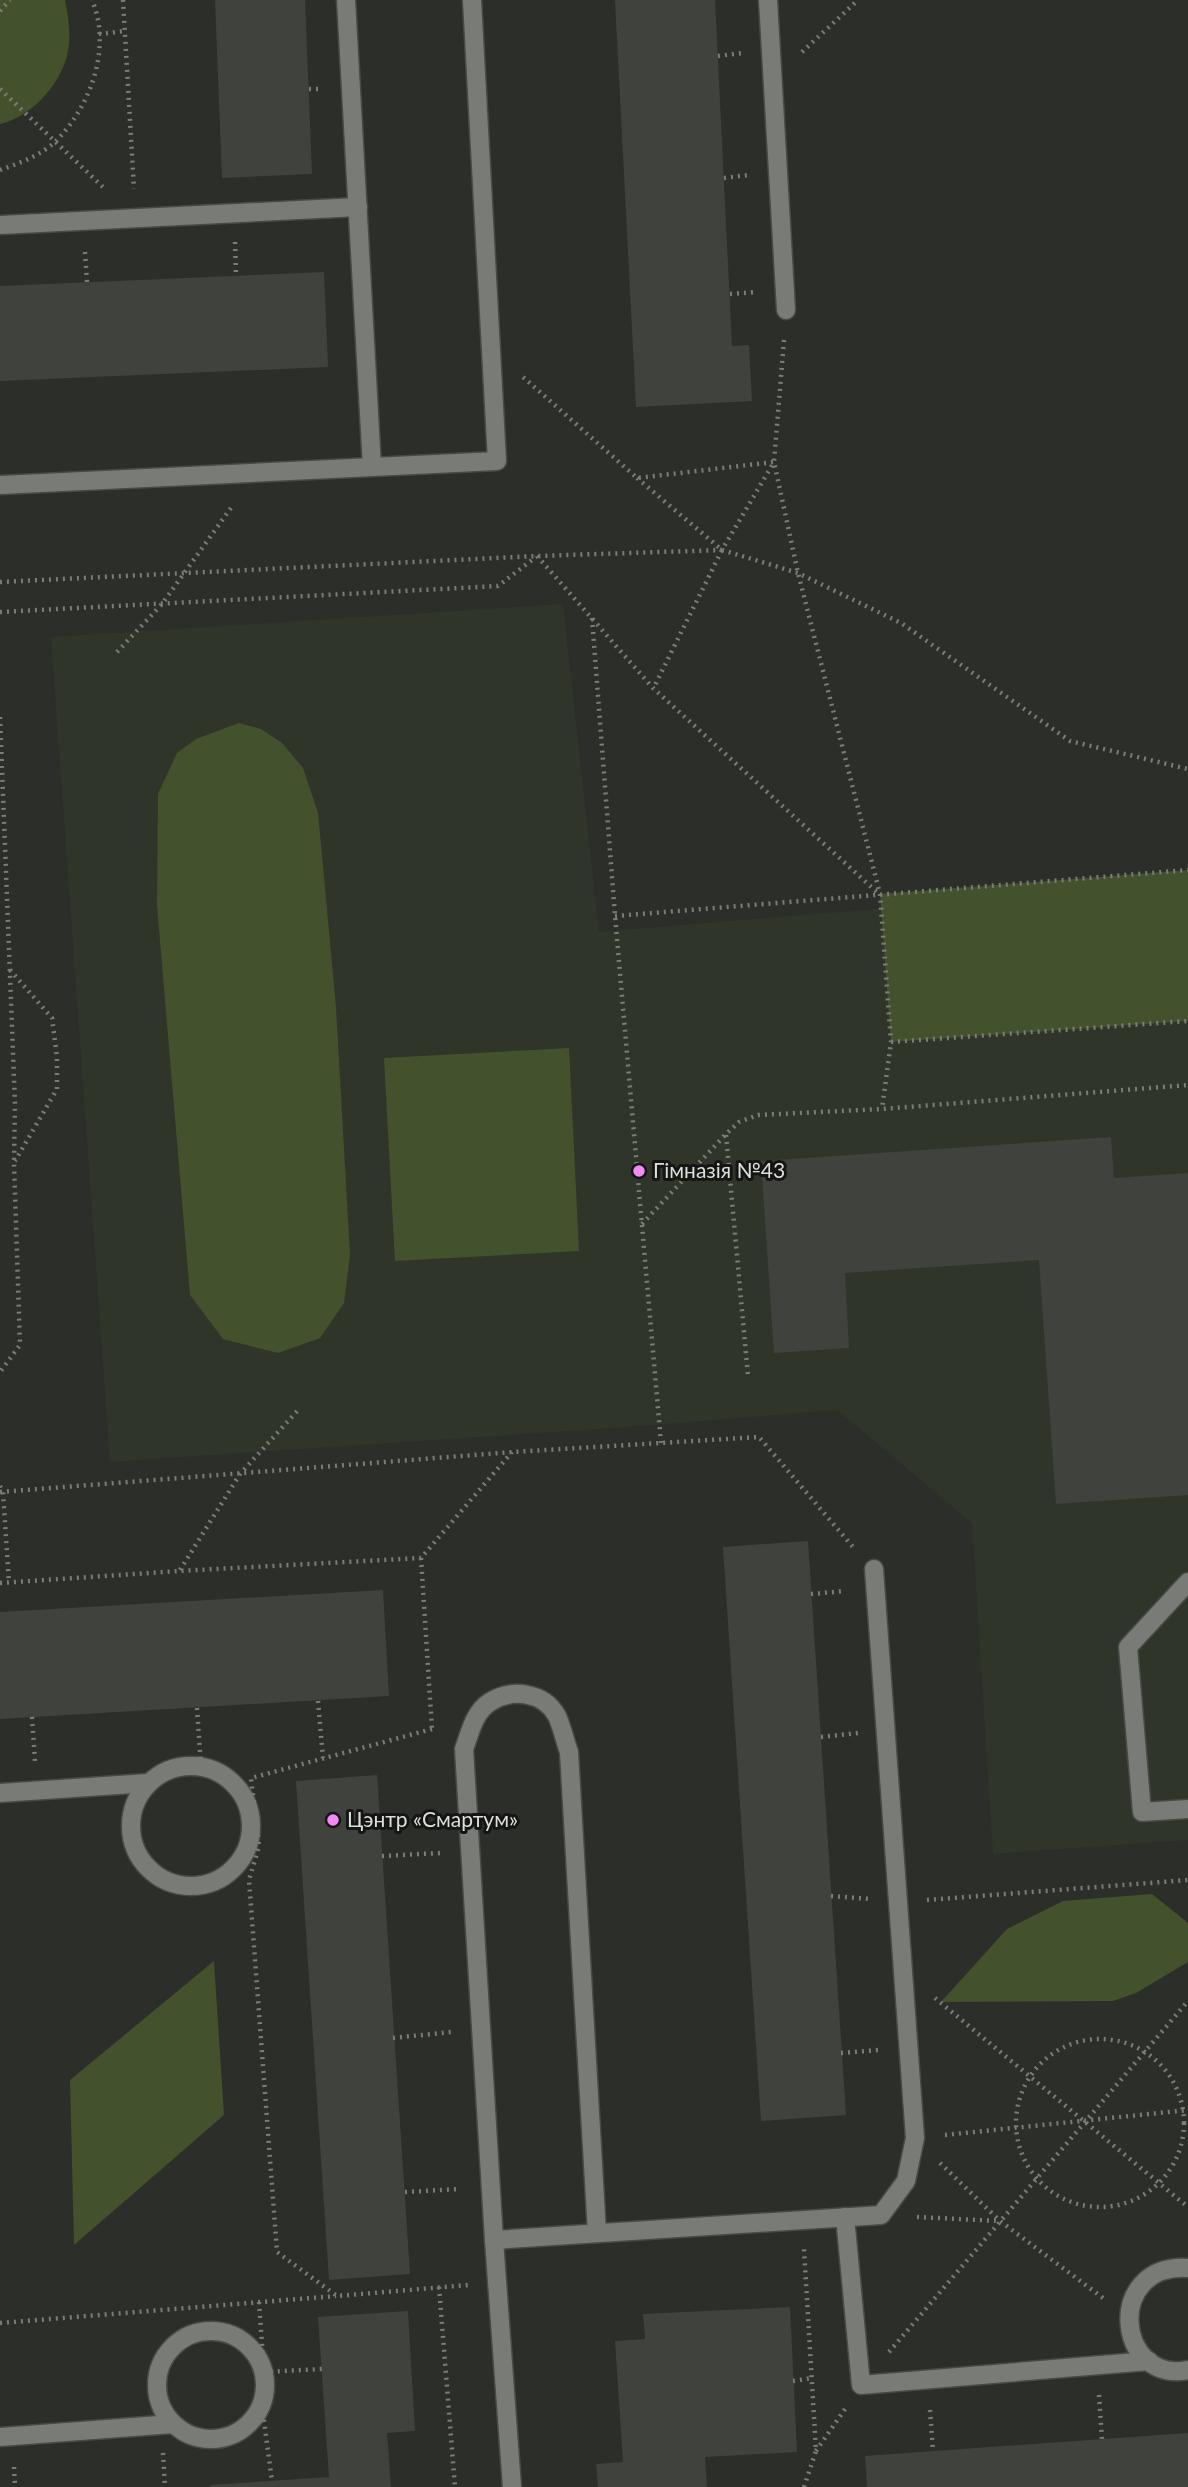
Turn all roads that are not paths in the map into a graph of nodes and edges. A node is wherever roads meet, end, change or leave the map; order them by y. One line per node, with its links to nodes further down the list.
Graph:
1 (346, 0): 4 (lane)
2 (472, 0): 7 (lane)
3 (768, 0): 6 (lane)
4 (358, 207): 5 (lane); 7 (lane)
5 (0, 225)
6 (786, 310)
7 (372, 467): 8 (lane)
8 (0, 485)
9 (873, 1569): 14 (lane)
10 (1188, 1582): 13 (lane)
11 (148, 1783): 11 (lane); 12 (lane)
12 (0, 1793)
13 (1188, 1809)
14 (845, 2217): 15 (lane); 18 (lane)
15 (597, 2233): 16 (lane); 16 (lane)
16 (494, 2240): 22 (lane)
17 (1188, 2268): 18 (lane)
18 (1149, 2361): 19 (lane)
19 (1188, 2370)
20 (173, 2424): 20 (lane); 21 (lane)
21 (0, 2437)
22 (512, 2487)

